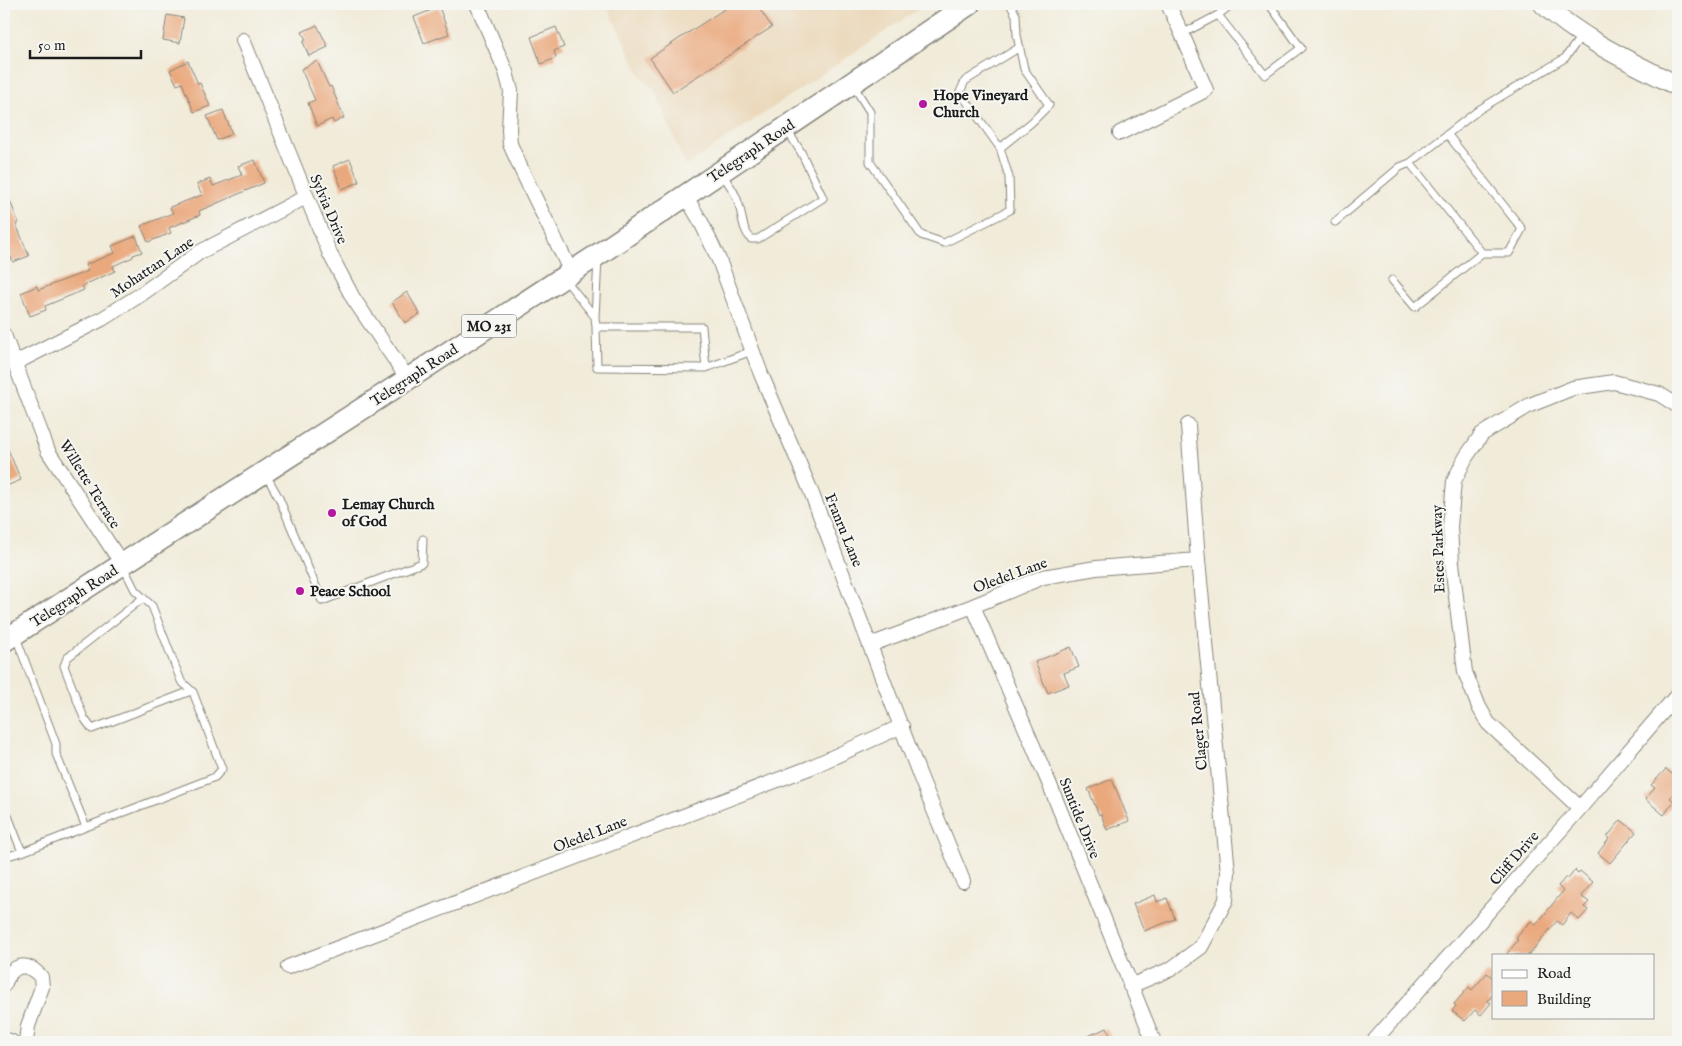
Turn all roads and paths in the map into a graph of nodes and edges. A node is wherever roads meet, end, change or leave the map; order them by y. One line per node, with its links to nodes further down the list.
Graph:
1 (477, 4): 26 (street)
2 (970, 4): 13 (main road, Telegraph Road / MO 231)
3 (1010, 4): 12 (lane)
4 (1168, 4): 9 (street)
5 (1232, 4): 8 (lane)
6 (1269, 4): 8 (lane)
7 (1543, 4): 10 (street)
8 (1218, 15): 9 (lane)
9 (1182, 34): 16 (street)
10 (1582, 34): 14 (street); 17 (lane)
11 (243, 40): 22 (street, Sylvia Drive)
12 (1020, 47): 18 (lane); 18 (lane)
13 (852, 83): 15 (main road, Telegraph Road / MO 231); 18 (lane)
14 (1678, 86)
15 (786, 127): 20 (main road, Telegraph Road / MO 231); 20 (lane)
16 (1120, 133)
17 (1448, 135): 19 (lane); 24 (lane)
18 (1000, 148)
19 (1410, 163): 23 (lane); 24 (lane)
20 (720, 172): 21 (main road, Telegraph Road / MO 231)
21 (685, 195): 25 (main road, Telegraph Road / MO 231); 31 (street, Franru Lane)
22 (306, 197): 32 (street, Mohattan Lane); 34 (street, Sylvia Drive)
23 (1335, 222)
24 (1482, 253): 27 (lane)
25 (599, 254): 26 (main road, Telegraph Road / MO 231); 28 (lane)
26 (567, 275): 28 (lane); 34 (main road, Telegraph Road / MO 231)
27 (1392, 280)
28 (595, 317): 29 (lane)
29 (596, 327): 33 (lane); 33 (lane)
30 (4, 335): 32 (street, Willette Terrace)
31 (752, 351): 33 (lane); 44 (street, Franru Lane)
32 (15, 363): 40 (street, Willette Terrace)
33 (706, 368)
34 (408, 380): 37 (main road, Telegraph Road / MO 231)
35 (1678, 406): 48 (street, Estes Parkway)
36 (1188, 426): 39 (street, Clager Road)
37 (264, 473): 38 (lane); 40 (main road, Telegraph Road / MO 231)
38 (423, 539)
39 (1198, 560): 42 (street, Oledel Lane); 56 (street, Clager Road)
40 (122, 564): 41 (lane); 43 (main road, Telegraph Road / MO 231)
41 (143, 598): 45 (lane); 45 (lane)
42 (973, 606): 44 (street, Oledel Lane); 56 (street, Suntide Drive)
43 (9, 638): 50 (lane)
44 (870, 645): 47 (street, Franru Lane)
45 (191, 690): 50 (lane)
46 (1678, 694): 48 (street, Cliff Drive)
47 (902, 726): 53 (street, Franru Lane); 54 (street, Oledel Lane)
48 (1580, 808): 61 (street, Cliff Drive)
49 (4, 812): 51 (lane)
50 (86, 827): 51 (lane)
51 (22, 852): 52 (lane)
52 (4, 857)
53 (963, 881)
54 (288, 967)
55 (4, 984): 59 (street)
56 (1130, 986): 60 (street, Suntide Drive)
57 (4, 1039): 58 (street)
58 (12, 1042)
59 (26, 1042)
60 (1154, 1042)
61 (1373, 1042)

